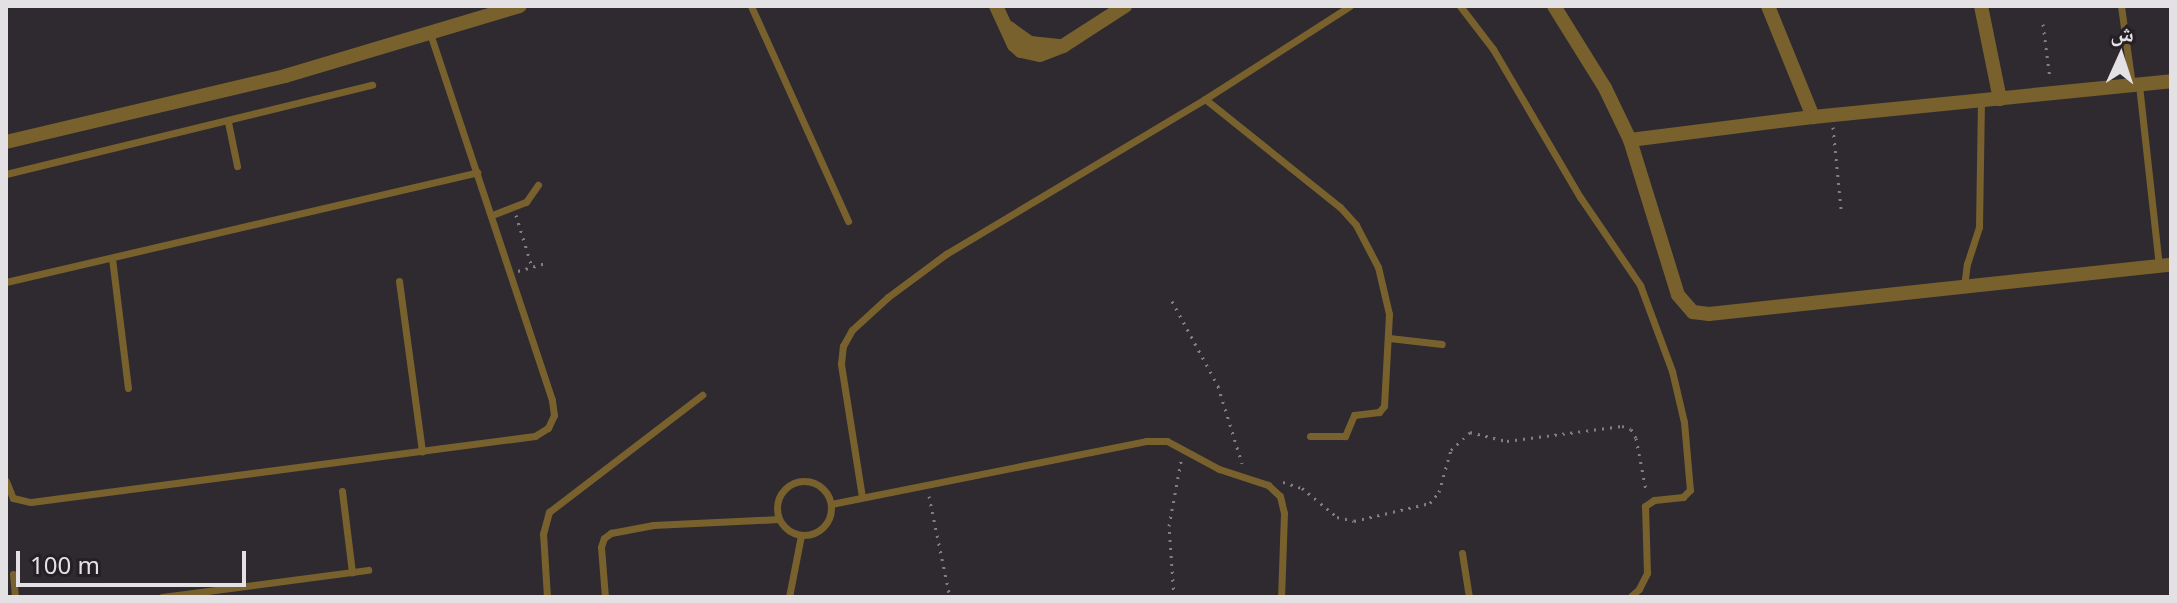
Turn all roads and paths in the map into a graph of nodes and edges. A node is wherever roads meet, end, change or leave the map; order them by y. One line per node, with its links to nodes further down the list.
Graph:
1 (520, 6): 12 (street)
2 (751, 6): 32 (lane)
3 (996, 6): 4 (street)
4 (1125, 6)
5 (1350, 6): 17 (lane)
6 (1460, 6): 55 (lane)
7 (1554, 6): 23 (street)
8 (1768, 6): 21 (street)
9 (1981, 6): 18 (street)
10 (2121, 6): 15 (lane)
11 (2043, 24): 16 (path)
12 (430, 34): 24 (street); 26 (lane)
13 (2171, 81): 15 (street)
14 (372, 85): 22 (lane)
15 (2135, 85): 16 (street); 35 (lane)
16 (2052, 94): 18 (street)
17 (1205, 99): 42 (lane); 54 (lane)
18 (2000, 99): 19 (street)
19 (1981, 101): 20 (street); 40 (lane)
20 (1831, 116): 21 (street); 30 (path)
21 (1813, 117): 23 (street)
22 (228, 122): 25 (lane); 27 (lane)
23 (1630, 140): 40 (street)
24 (6, 142)
25 (237, 166)
26 (477, 172): 31 (lane); 33 (lane)
27 (6, 174)
28 (538, 185): 29 (lane)
29 (514, 208): 31 (lane); 36 (path)
30 (1841, 209)
31 (492, 215): 37 (lane)
32 (848, 221)
33 (112, 258): 39 (lane); 44 (lane)
34 (546, 263): 36 (path)
35 (2165, 266): 40 (street)
36 (532, 267): 37 (path)
37 (511, 273): 48 (lane)
38 (399, 281): 48 (lane)
39 (6, 282)
40 (1964, 287)
41 (1172, 301): 49 (path)
42 (1389, 338): 43 (lane); 46 (lane)
43 (1442, 344)
44 (128, 388)
45 (702, 395): 65 (lane)
46 (1310, 436)
47 (1185, 449): 49 (lane); 51 (lane); 69 (path)
48 (422, 451): 50 (lane)
49 (1245, 479): 52 (lane)
50 (6, 481)
51 (927, 484): 54 (lane); 68 (path)
52 (1268, 485): 55 (path); 70 (lane)
53 (342, 491): 61 (lane)
54 (862, 497): 56 (lane)
55 (1649, 502): 72 (lane)
56 (831, 504): 57 (lane); 58 (lane)
57 (779, 519): 58 (lane); 66 (lane)
58 (801, 535): 67 (lane)
59 (1462, 553): 71 (lane)
60 (368, 570): 61 (lane)
61 (352, 572): 64 (lane)
62 (13, 574): 63 (lane)
63 (15, 597)
64 (162, 597)
65 (547, 597)
66 (605, 597)
67 (789, 597)
68 (950, 597)
69 (1174, 597)
70 (1281, 597)
71 (1469, 597)
72 (1630, 597)

